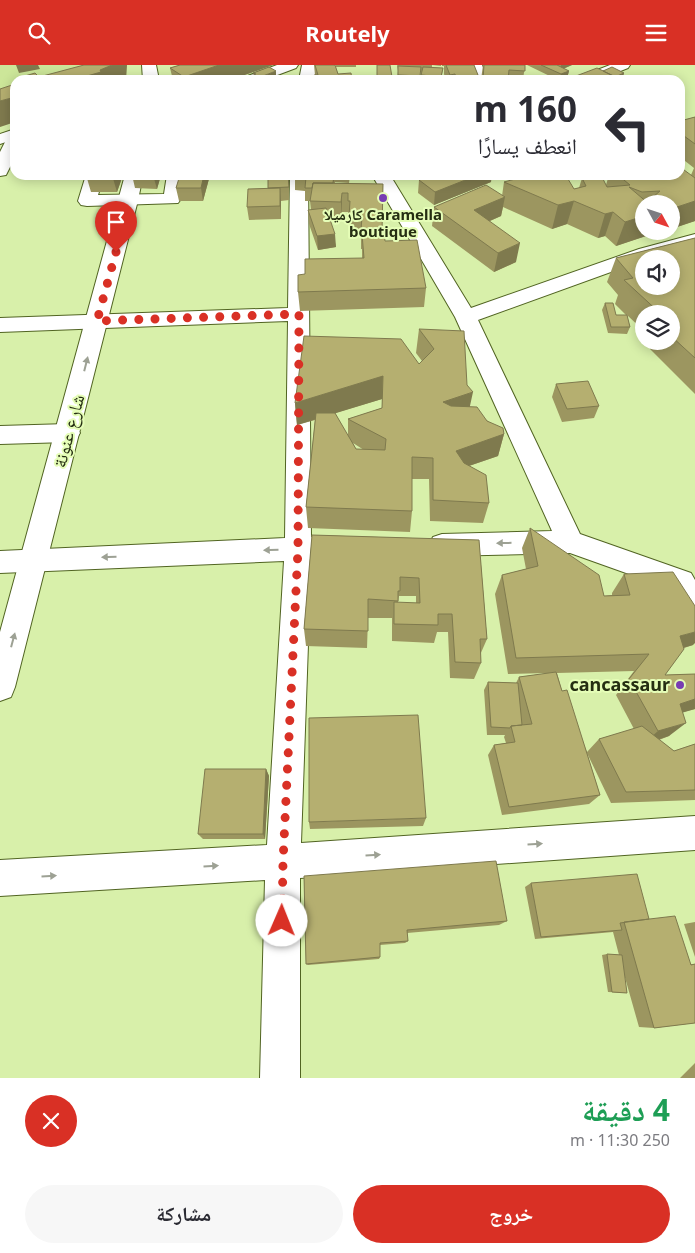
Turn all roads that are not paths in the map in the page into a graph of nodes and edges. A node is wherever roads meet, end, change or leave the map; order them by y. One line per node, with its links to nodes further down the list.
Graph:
1 (291, 65): 3 (street)
2 (625, 67): 4 (street)
3 (264, 75)
4 (594, 75)
5 (10, 148): 6 (street)
6 (0, 171)
7 (93, 180): 12 (street)
8 (133, 180): 12 (street, شارع عنونة)
9 (175, 180): 12 (street)
10 (299, 180): 14 (street)
11 (384, 180): 15 (street)
12 (130, 200): 16 (street, شارع عنونة)
13 (695, 240): 15 (street)
14 (299, 314): 16 (street); 23 (street)
15 (466, 317): 20 (street)
16 (97, 321): 17 (street); 18 (street, شارع عنونة, one-way to 16)
17 (0, 325)
18 (68, 433): 19 (street); 24 (street, شارع عنونة)
19 (0, 435)
20 (570, 542): 21 (street, one-way to 21); 26 (street)
21 (415, 546)
22 (337, 548): 23 (street)
23 (298, 549): 24 (street, one-way to 24); 29 (street)
24 (35, 560): 25 (street); 27 (street, شارع عنونة, one-way to 24)
25 (0, 562)
26 (695, 605)
27 (0, 687)
28 (695, 833): 29 (street, one-way to 28)
29 (283, 862): 30 (street, one-way to 29); 31 (street)
30 (0, 879)
31 (280, 1078)

